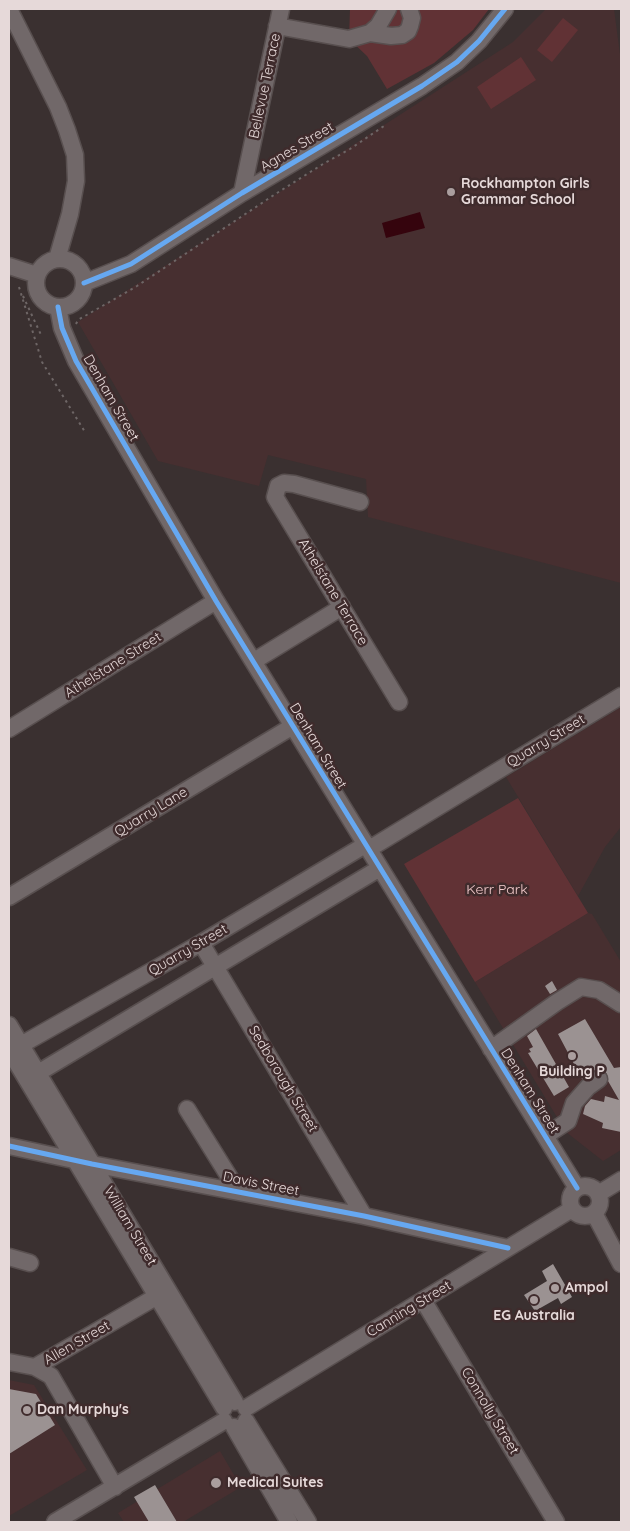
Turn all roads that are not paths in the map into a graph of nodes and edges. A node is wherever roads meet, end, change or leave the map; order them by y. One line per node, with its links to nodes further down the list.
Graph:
1 (9, 9): 6 (street)
2 (281, 9): 7 (street, Bellevue Terrace)
3 (388, 9): 8 (street)
4 (409, 9): 8 (street)
5 (505, 9): 9 (street, Agnes Street)
6 (12, 24): 10 (street)
7 (277, 26): 8 (street); 9 (street, Bellevue Terrace)
8 (370, 33)
9 (242, 193): 13 (street, Agnes Street)
10 (57, 259): 12 (street); 13 (street)
11 (12, 273): 12 (street)
12 (37, 275): 14 (street)
13 (84, 283): 14 (street)
14 (58, 307): 16 (street, Denham Street)
15 (360, 502): 17 (street, Athelstane Terrace)
16 (216, 602): 18 (street, Denham Street); 22 (street, Athelstane Street)
17 (342, 607): 18 (street); 20 (street, Athelstane Terrace)
18 (254, 661): 21 (street, Denham Street)
19 (621, 696): 23 (street, Quarry Street)
20 (399, 702)
21 (293, 726): 23 (street, Denham Street); 25 (street, Quarry Lane)
22 (9, 729)
23 (367, 847): 24 (street, Denham Street); 26 (street, Quarry Street)
24 (380, 868): 27 (street, Quarry Street); 31 (street, Denham Street)
25 (9, 897)
26 (202, 943): 27 (street, Sedborough Street); 30 (street, Quarry Street)
27 (215, 966): 32 (street, Quarry Street); 45 (street, Sedborough Street)
28 (621, 1004): 31 (street)
29 (9, 1025): 30 (street, William Street)
30 (13, 1049): 32 (street, William Street)
31 (491, 1049): 35 (street, Denham Street)
32 (33, 1077): 37 (street, William Street); 38 (street, William Street)
33 (599, 1079): 35 (street)
34 (187, 1108): 41 (street)
35 (545, 1136): 40 (street, Denham Street)
36 (9, 1146): 37 (street, Davis Street)
37 (75, 1159): 38 (street, Davis Street); 50 (street, William Street)
38 (92, 1164): 41 (street, Davis Street); 50 (street, William Street)
39 (621, 1180): 42 (street)
40 (577, 1188): 42 (street); 43 (street)
41 (238, 1191): 45 (street, Davis Street)
42 (598, 1194): 44 (street)
43 (572, 1209): 44 (street); 46 (street, Canning Street)
44 (594, 1213): 49 (street)
45 (364, 1216): 46 (street, Davis Street)
46 (508, 1248): 51 (street, Canning Street)
47 (9, 1257): 48 (street)
48 (30, 1263)
49 (621, 1264)
50 (162, 1293): 53 (street, Allen Street); 54 (street, William Street)
51 (423, 1300): 54 (street, Canning Street); 59 (street, Connolly Street)
52 (9, 1362): 53 (street)
53 (35, 1367): 55 (street, Allen Street)
54 (235, 1415): 55 (street, Canning Street); 57 (street, William Street); 58 (street, William Street)
55 (115, 1487): 56 (street, Canning Street)
56 (55, 1522)
57 (289, 1522)
58 (308, 1522)
59 (556, 1522)

